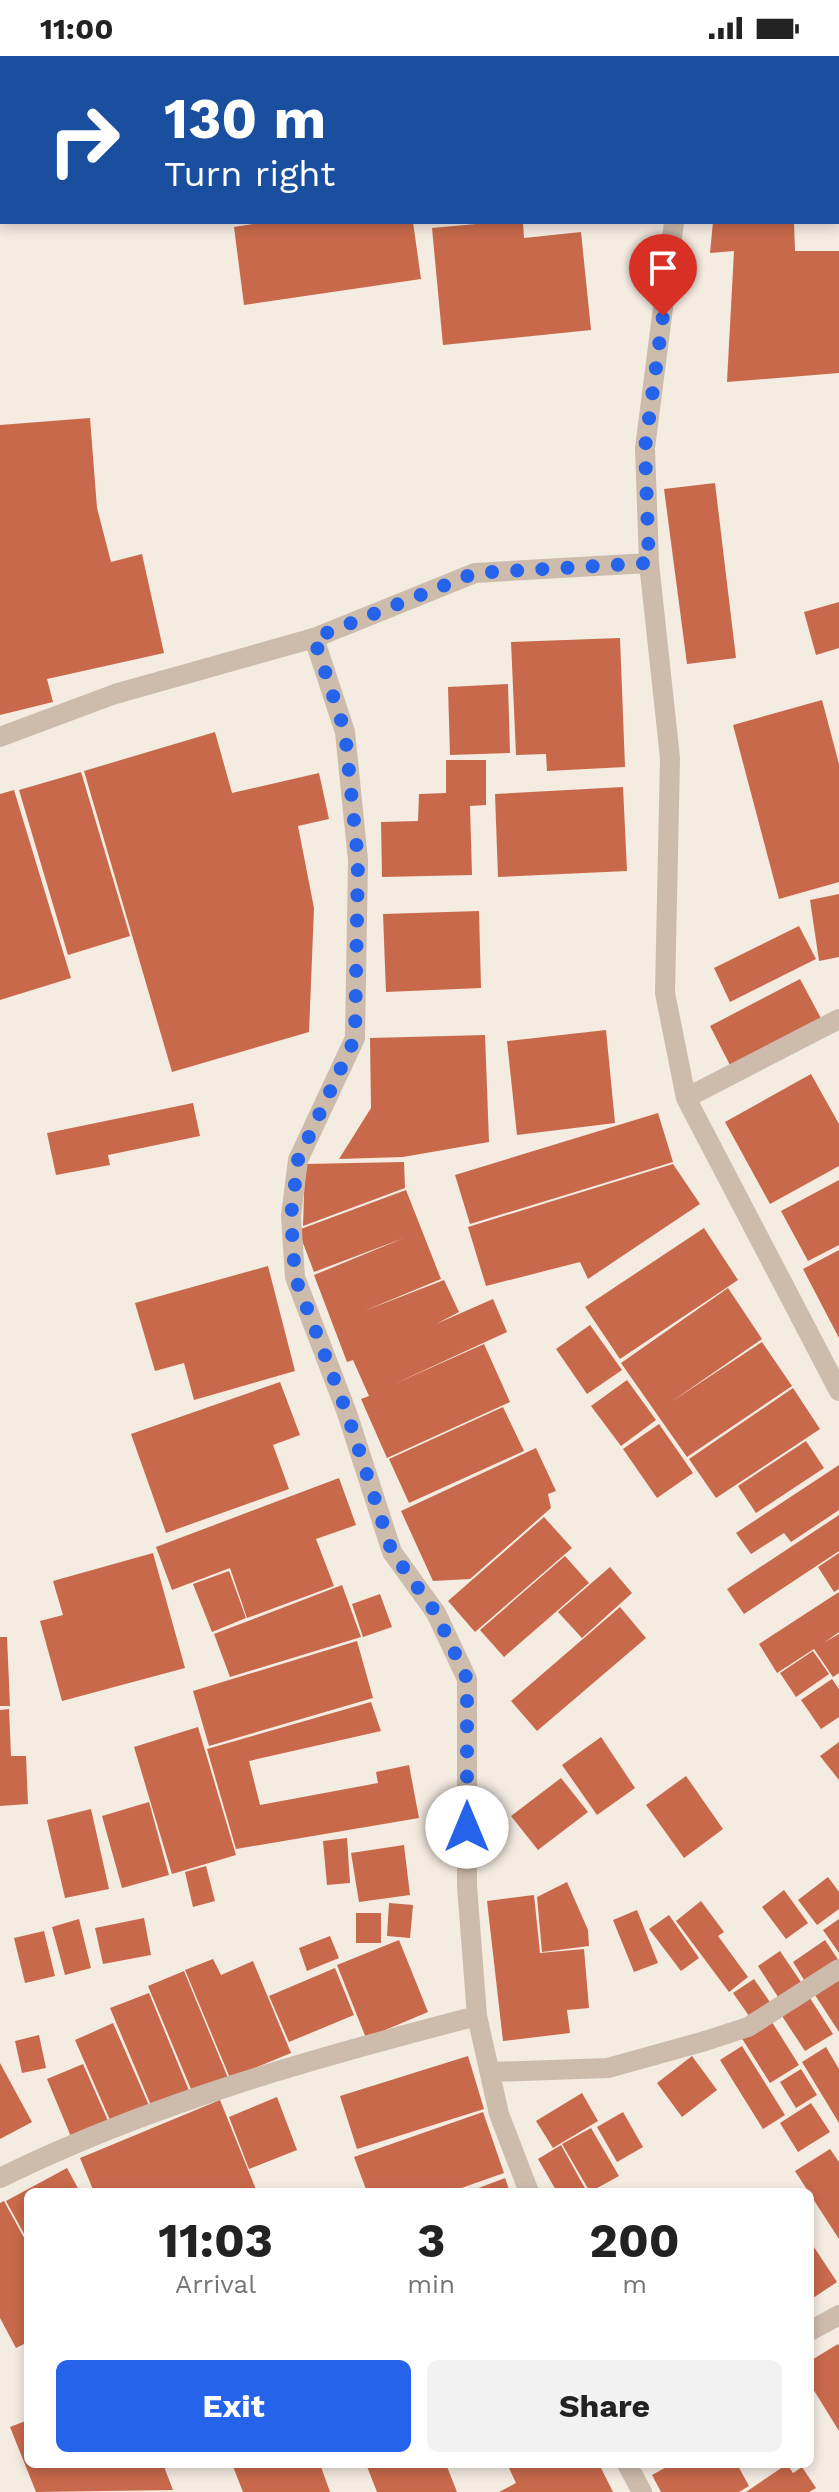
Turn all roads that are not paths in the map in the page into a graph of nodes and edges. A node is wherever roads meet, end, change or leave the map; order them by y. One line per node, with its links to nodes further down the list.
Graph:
1 (674, 224): 2 (street)
2 (649, 563): 3 (street); 6 (street)
3 (314, 638): 4 (street); 9 (street)
4 (0, 737)
5 (839, 1019): 6 (street)
6 (686, 1098): 7 (street)
7 (839, 1391)
8 (839, 1969): 10 (street)
9 (477, 2016): 10 (street); 11 (street)
10 (490, 2072): 12 (street)
11 (0, 2178)
12 (527, 2188)
13 (839, 2315): 14 (street)
14 (814, 2329)
15 (629, 2468): 16 (street)
16 (642, 2492)

